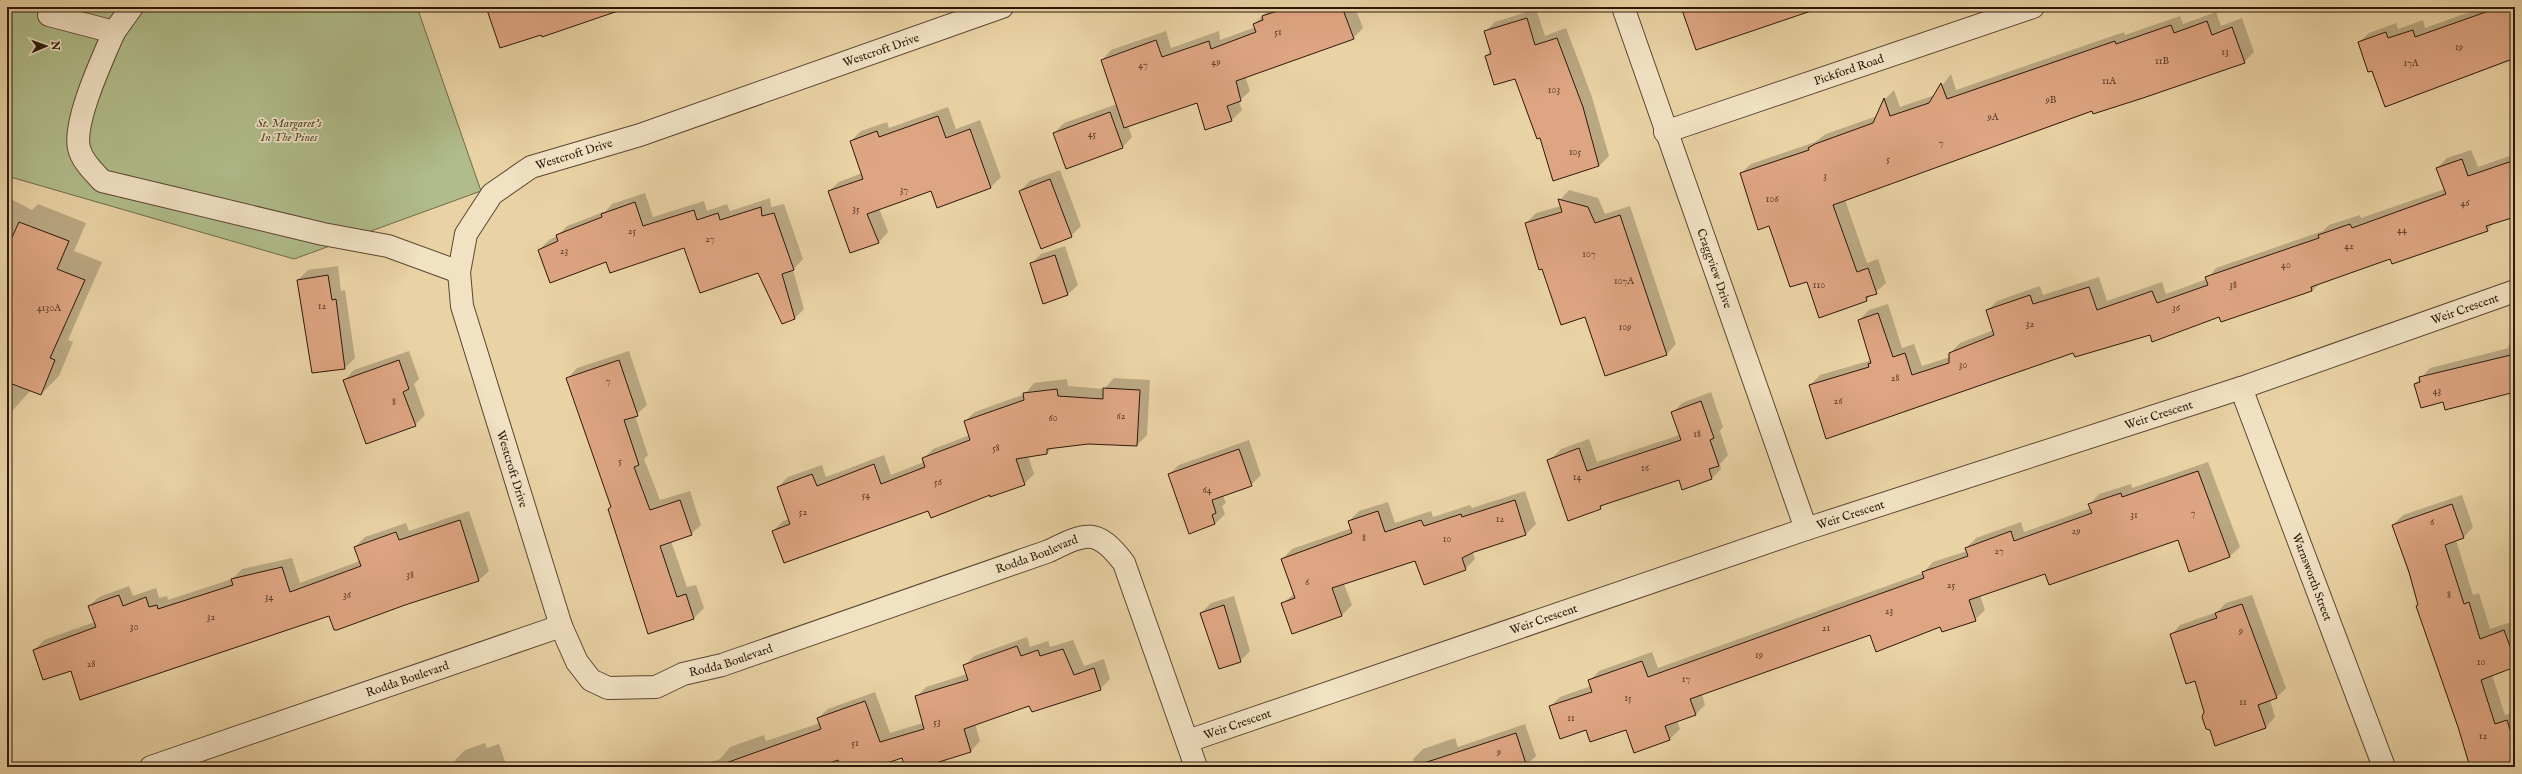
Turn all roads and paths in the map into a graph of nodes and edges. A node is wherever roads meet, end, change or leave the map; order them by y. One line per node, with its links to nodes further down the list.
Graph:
1 (132, 7): 6 (street)
2 (1002, 7): 8 (street, Westcroft Drive)
3 (1623, 7): 7 (street, Craggview Drive)
4 (2033, 7): 7 (street, Pickford Road)
5 (49, 15): 6 (street)
6 (114, 32): 8 (street)
7 (1665, 132): 11 (street, Craggview Drive)
8 (459, 272): 12 (street, Westcroft Drive)
9 (2515, 291): 10 (street, Weir Crescent)
10 (2241, 388): 11 (street, Weir Crescent); 16 (street, Warnsworth Street)
11 (1806, 529): 13 (street, Weir Crescent)
12 (561, 626): 13 (street, Rodda Boulevard); 14 (street, Rodda Boulevard)
13 (1188, 741): 15 (street, Rodda Boulevard)
14 (151, 767)
15 (1196, 767)
16 (2384, 767)

